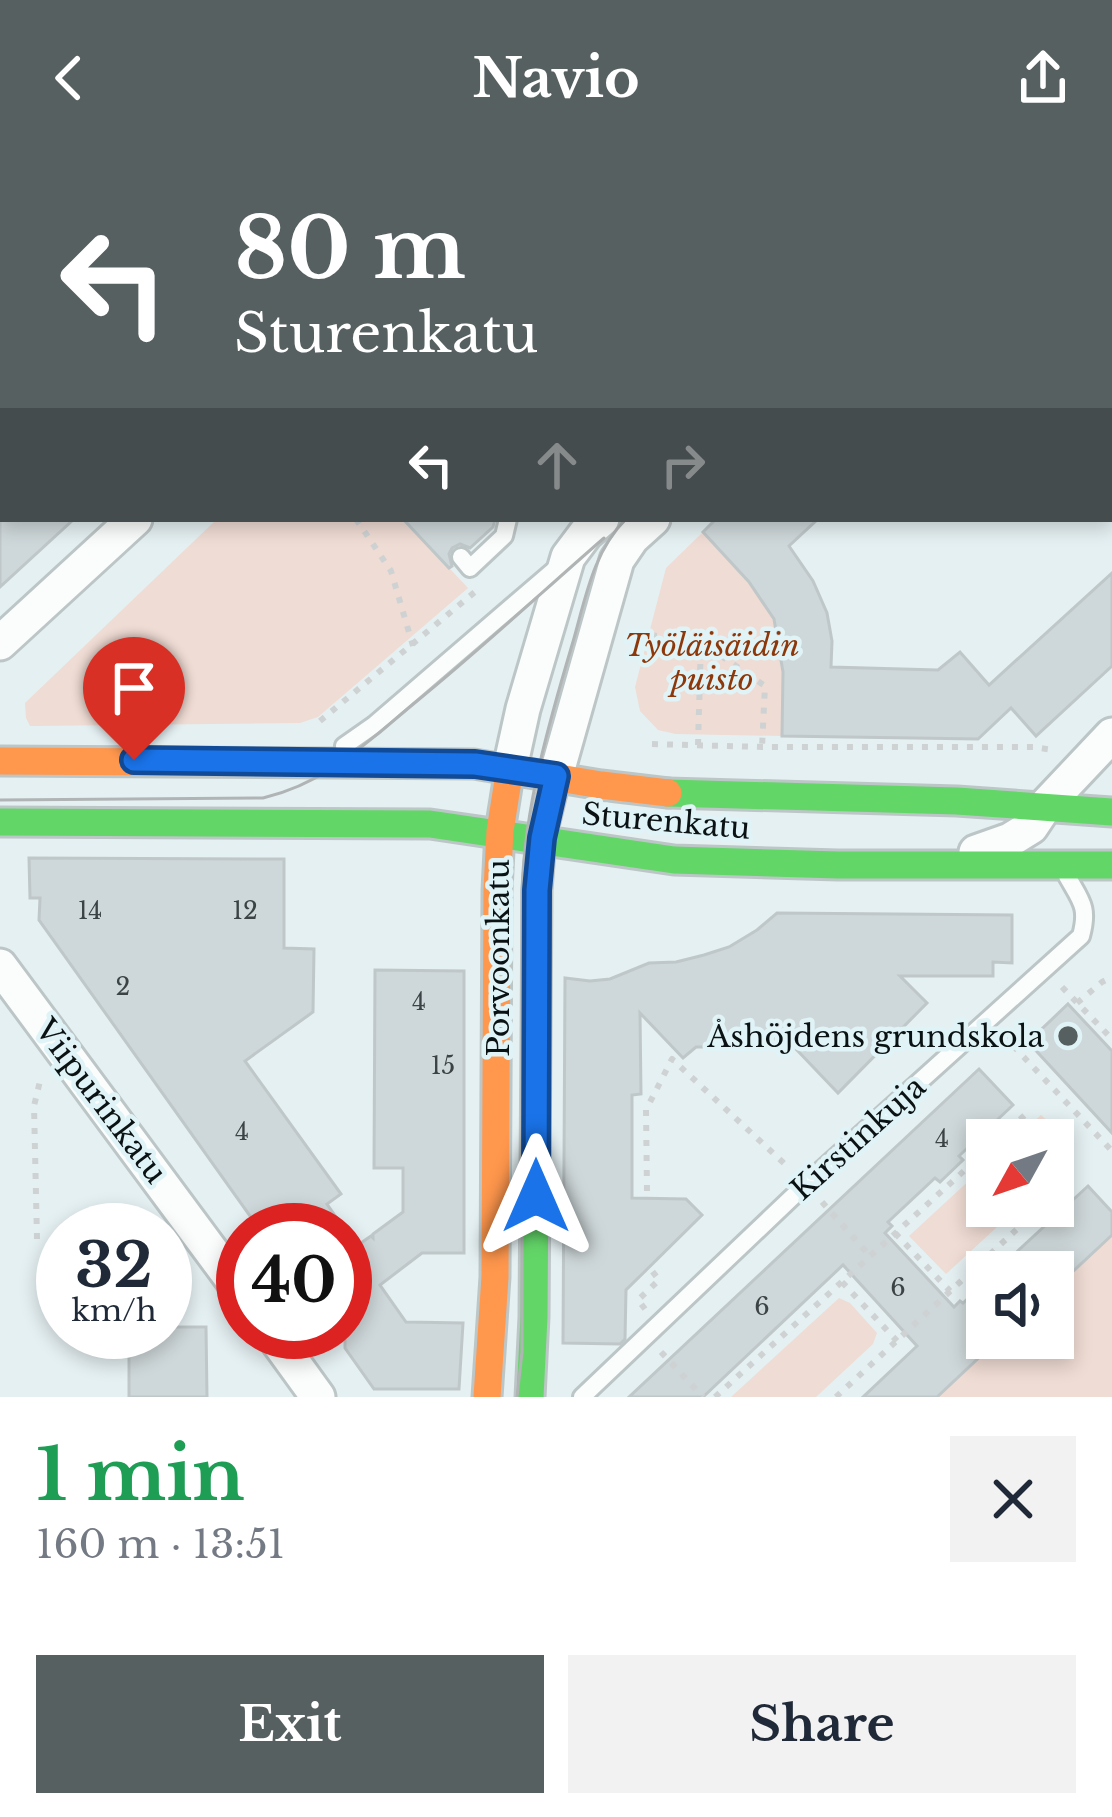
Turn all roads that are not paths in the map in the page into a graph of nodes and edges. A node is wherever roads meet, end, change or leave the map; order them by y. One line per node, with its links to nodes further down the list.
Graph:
1 (132, 522): 6 (street)
2 (507, 522): 5 (lane)
3 (583, 532): 4 (street, Porvoonkatu); 9 (lane); 10 (street, Porvoonkatu)
4 (633, 534): 11 (street, Porvoonkatu)
5 (461, 557)
6 (0, 643)
7 (1101, 745): 12 (street)
8 (0, 761): 9 (main road, Sturenkatu)
9 (315, 762): 10 (main road, Sturenkatu)
10 (510, 769): 11 (main road, Sturenkatu); 15 (main road, Porvoonkatu)
11 (556, 776): 12 (main road, Sturenkatu); 16 (main road, Porvoonkatu)
12 (1045, 806): 13 (main road, Sturenkatu); 17 (street)
13 (1112, 812)
14 (0, 823): 15 (main road, Sturenkatu)
15 (500, 831): 16 (main road, Sturenkatu); 24 (main road, Porvoonkatu)
16 (542, 838): 17 (main road, Sturenkatu); 25 (main road, Porvoonkatu)
17 (940, 864): 18 (main road, Sturenkatu)
18 (1061, 864): 19 (main road, Sturenkatu); 26 (lane, Kirstinkuja)
19 (1112, 865)
20 (0, 966): 21 (street, Viipurinkatu)
21 (216, 1258)
22 (291, 1359): 23 (street)
23 (318, 1397)
24 (487, 1397)
25 (530, 1397)
26 (582, 1397)

